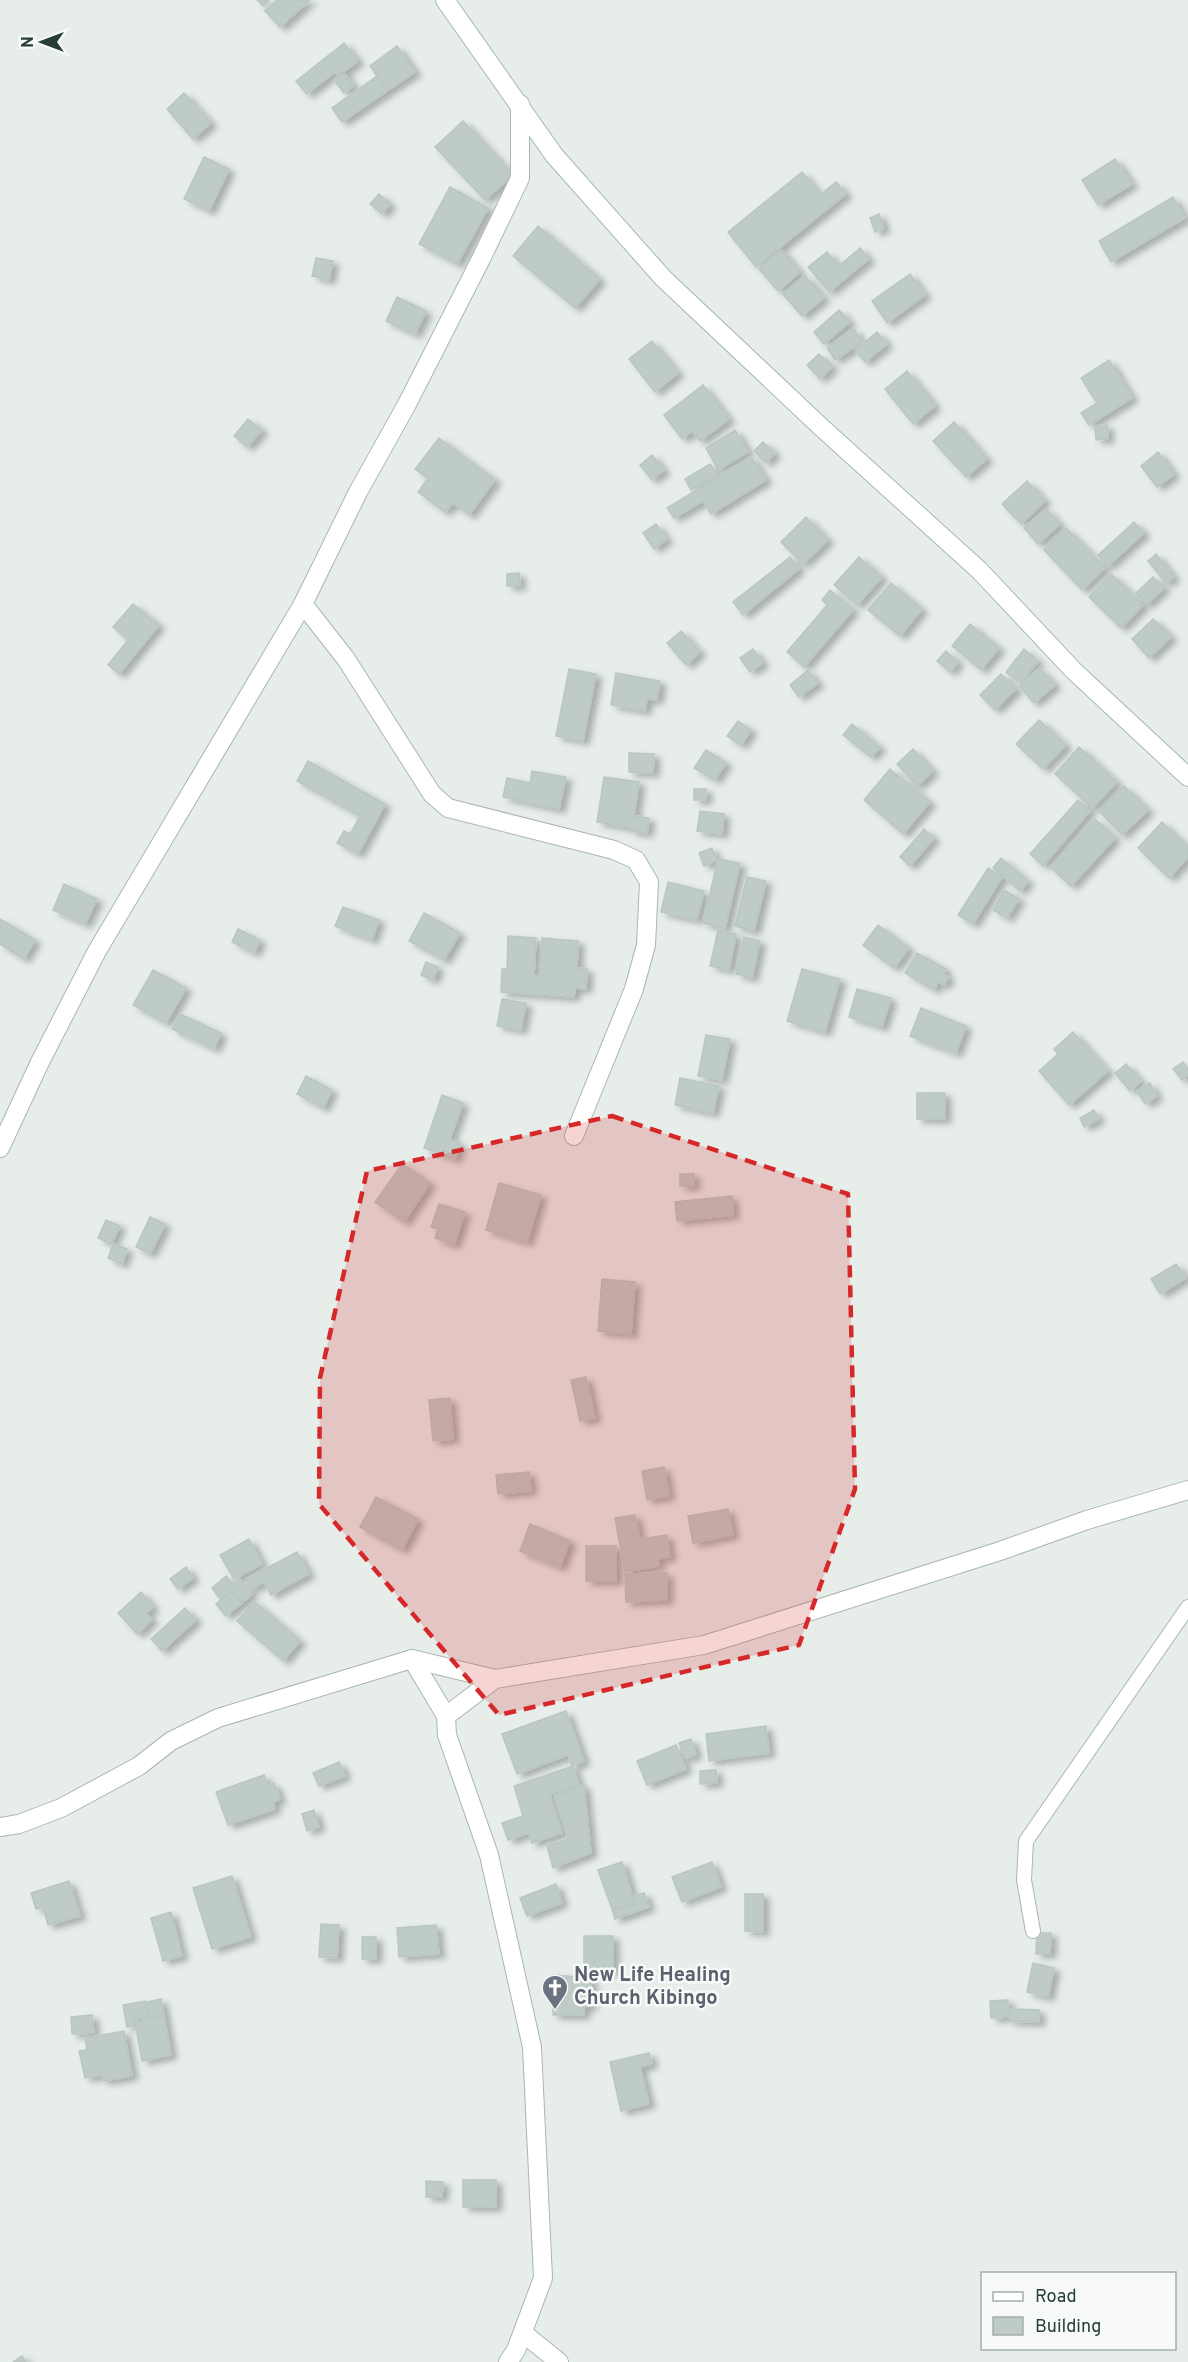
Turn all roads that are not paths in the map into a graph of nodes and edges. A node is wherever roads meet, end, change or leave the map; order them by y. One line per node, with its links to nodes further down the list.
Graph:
1 (445, 0): 2 (street)
2 (520, 104): 3 (street); 4 (street)
3 (303, 604): 5 (street); 6 (street)
4 (1188, 777)
5 (574, 1136)
6 (0, 1148)
7 (1188, 1490): 10 (street)
8 (1188, 1606): 13 (lane)
9 (412, 1659): 10 (street); 11 (street); 12 (street)
10 (495, 1680): 11 (street)
11 (446, 1716): 14 (street)
12 (0, 1827)
13 (1033, 1931)
14 (522, 2332): 15 (street); 16 (street)
15 (508, 2362)
16 (559, 2362)

